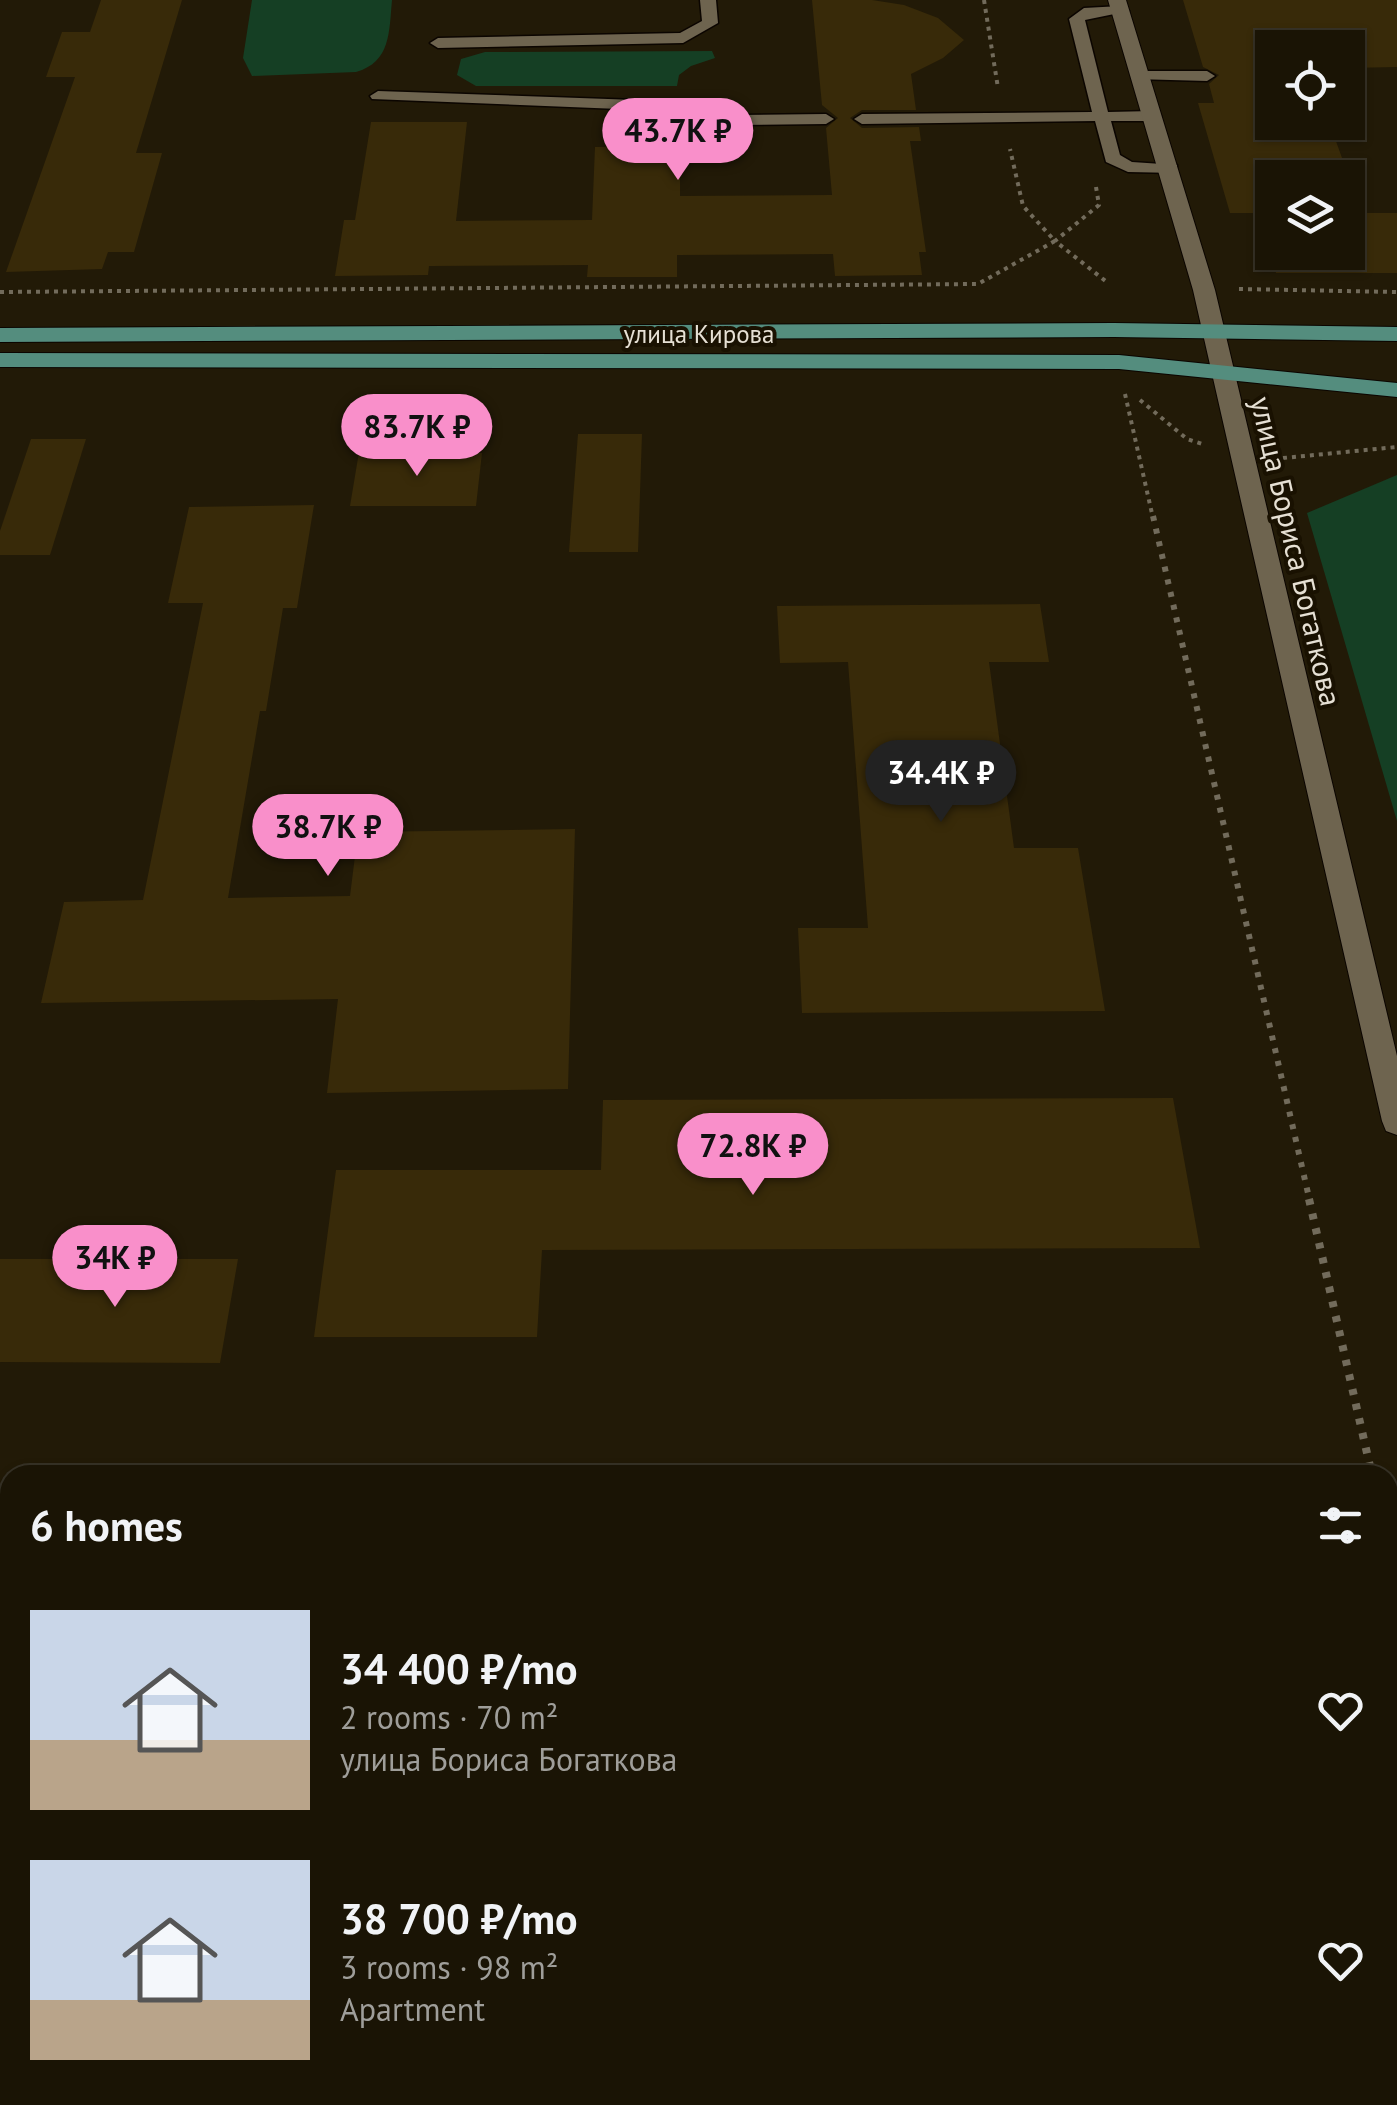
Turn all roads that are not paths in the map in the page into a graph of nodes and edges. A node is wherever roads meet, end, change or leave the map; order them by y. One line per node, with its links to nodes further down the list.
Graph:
1 (708, 0): 3 (lane)
2 (1119, 6): 4 (main road, улица Бориса Богаткова); 7 (lane)
3 (438, 43)
4 (1140, 76): 5 (lane); 8 (main road, улица Бориса Богаткова)
5 (1207, 76)
6 (378, 96): 9 (lane)
7 (1103, 116): 8 (lane); 10 (lane); 11 (lane)
8 (1154, 116): 11 (main road, улица Бориса Богаткова)
9 (826, 119)
10 (862, 119)
11 (1171, 169): 12 (main road, улица Бориса Богаткова)
12 (1212, 332): 13 (main road, улица Кирова); 14 (main road, улица Кирова); 16 (main road, улица Бориса Богаткова)
13 (1397, 334)
14 (0, 335)
15 (0, 360): 16 (main road, улица Кирова)
16 (1222, 372): 17 (main road, улица Кирова); 18 (main road, улица Бориса Богаткова)
17 (1397, 390)
18 (1397, 1122)

